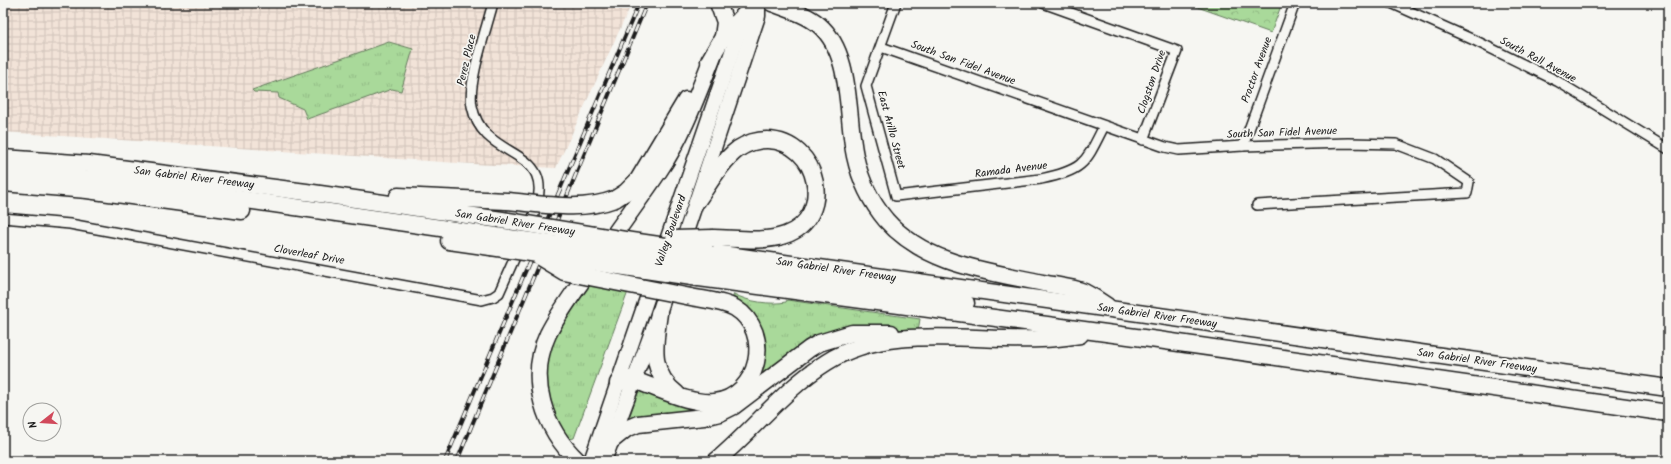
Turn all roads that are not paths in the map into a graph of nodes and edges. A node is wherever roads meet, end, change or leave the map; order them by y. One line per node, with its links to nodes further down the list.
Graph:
1 (493, 3): 21 (street, Perez Place)
2 (718, 3): 10 (highway)
3 (758, 3): 24 (main road, Valley Boulevard)
4 (772, 3): 30 (highway)
5 (896, 3): 11 (street, East Arillo Street)
6 (1043, 3): 14 (street, Clogston Drive)
7 (1295, 3): 15 (street, Proctor Avenue)
8 (1391, 3): 16 (street, South Rall Avenue)
9 (750, 8): 10 (highway); 35 (main road, Valley Boulevard)
10 (723, 37): 12 (highway)
11 (881, 46): 13 (street, South San Fidel Avenue); 23 (street, East Arillo Street)
12 (714, 54): 22 (highway, bridge); 41 (highway)
13 (1104, 126): 14 (street, South San Fidel Avenue); 23 (street, Ramada Avenue)
14 (1143, 140): 15 (street, South San Fidel Avenue)
15 (1243, 146): 25 (street, South San Fidel Avenue)
16 (1668, 149)
17 (3, 158): 22 (highway, San Gabriel River Freeway)
18 (3, 166): 27 (highway)
19 (3, 172): 27 (highway)
20 (3, 183): 27 (highway, San Gabriel River Freeway)
21 (540, 190): 26 (street, Cloverleaf Drive)
22 (306, 192): 27 (highway, San Gabriel River Freeway)
23 (896, 196)
24 (697, 201): 29 (highway); 31 (main road, Valley Boulevard)
25 (1257, 204)
26 (3, 218)
27 (497, 233): 28 (highway, San Gabriel River Freeway, bridge); 29 (highway, bridge); 29 (highway, San Gabriel River Freeway, bridge)
28 (535, 254): 29 (highway, San Gabriel River Freeway, bridge); 37 (highway, bridge)
29 (705, 258): 30 (highway, San Gabriel River Freeway); 32 (highway); 33 (highway, San Gabriel River Freeway)
30 (1114, 310): 32 (highway, San Gabriel River Freeway)
31 (659, 313): 35 (main road, Valley Boulevard); 37 (highway)
32 (1154, 327): 33 (highway, San Gabriel River Freeway); 36 (highway); 38 (highway); 39 (highway, San Gabriel River Freeway)
33 (1106, 333): 34 (highway)
34 (945, 337): 40 (highway); 43 (highway)
35 (626, 381): 37 (highway); 40 (main road, Valley Boulevard)
36 (1664, 388)
37 (679, 396)
38 (1668, 409)
39 (1668, 413)
40 (605, 450): 42 (main road, Valley Boulevard)
41 (578, 461)
42 (591, 461)
43 (716, 461)

